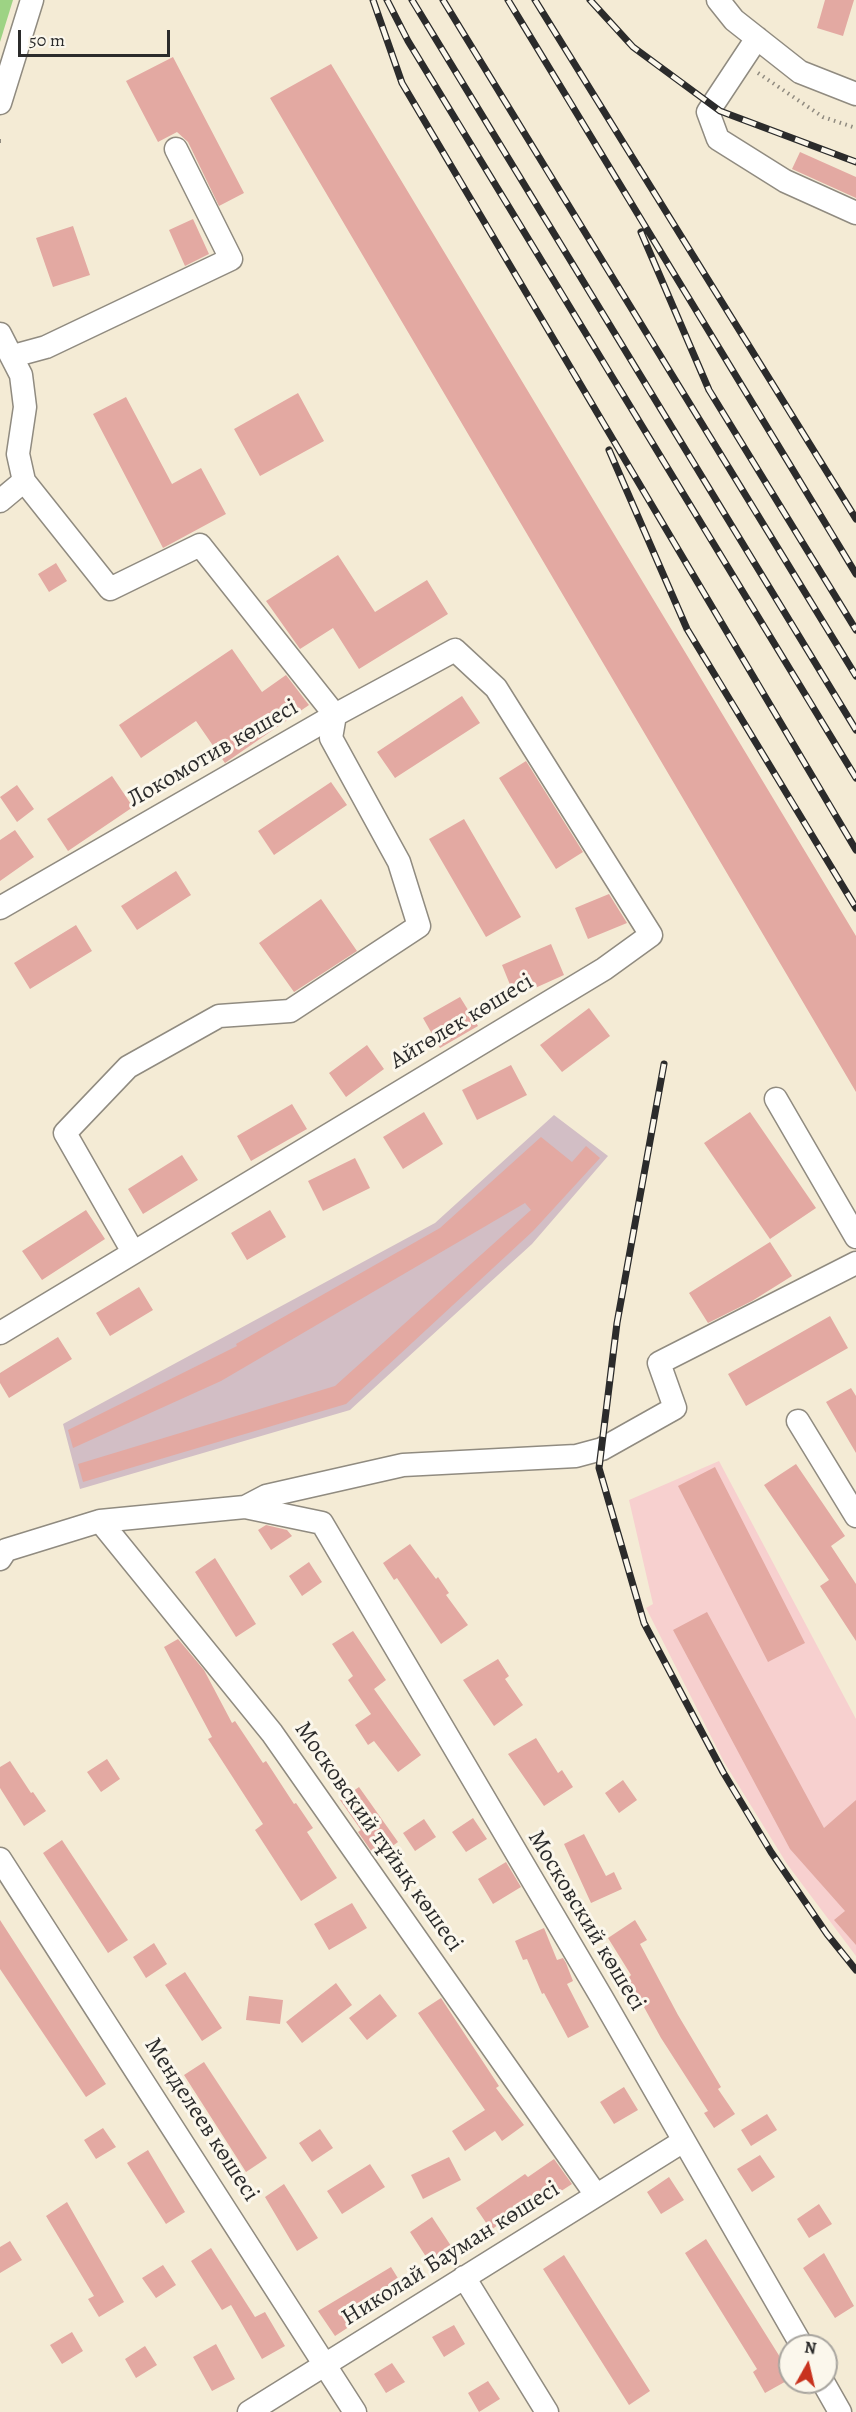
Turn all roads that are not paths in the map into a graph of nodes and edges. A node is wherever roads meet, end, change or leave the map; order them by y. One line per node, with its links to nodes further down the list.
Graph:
1 (32, 0): 5 (street)
2 (718, 0): 3 (street)
3 (757, 38): 4 (street); 7 (street)
4 (856, 94)
5 (0, 103)
6 (176, 149): 9 (street)
7 (856, 213)
8 (0, 334): 9 (street)
9 (13, 356): 10 (street)
10 (24, 481): 11 (street); 13 (street)
11 (0, 501)
12 (454, 650): 13 (street, Локомотив көшесі); 17 (street, Айгөлек көшесі)
13 (335, 715): 14 (street, Локомотив көшесі); 17 (street)
14 (0, 908)
15 (776, 1099): 16 (street)
16 (856, 1237)
17 (133, 1252): 19 (street, Айгөлек көшесі)
18 (856, 1263): 21 (street)
19 (0, 1333)
20 (798, 1420): 22 (street)
21 (245, 1507): 23 (street); 26 (street, Московский көшесі)
22 (856, 1516)
23 (100, 1521): 24 (street); 27 (street, Московский тұйық көшесі)
24 (2, 1553)
25 (0, 1859): 30 (street, Менделеев көшесі)
26 (682, 2142): 27 (street, Николай Бауман көшесі); 29 (street, Московский көшесі)
27 (596, 2195): 28 (street, Николай Бауман көшесі)
28 (464, 2277): 30 (street, Николай Бауман көшесі); 34 (street)
29 (795, 2334)
30 (326, 2366): 32 (street, Николай Бауман көшесі); 33 (street, Менделеев көшесі)
31 (830, 2394): 35 (street)
32 (249, 2412)
33 (355, 2412)
34 (547, 2412)
35 (840, 2412)

